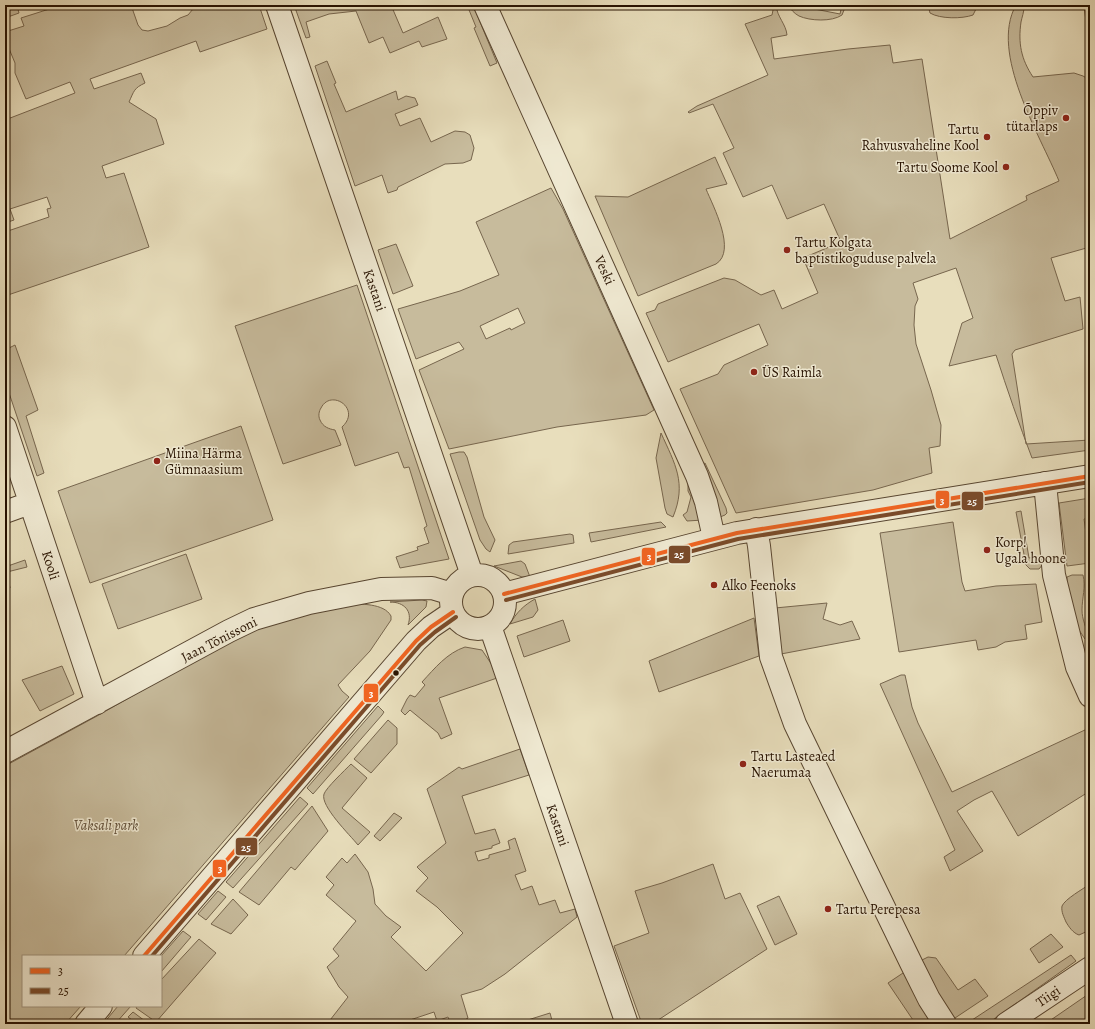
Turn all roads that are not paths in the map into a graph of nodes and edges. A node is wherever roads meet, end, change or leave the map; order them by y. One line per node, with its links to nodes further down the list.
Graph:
1 (277, 5): 10 (street, Kastani)
2 (485, 5): 9 (street, Veski)
3 (5, 427): 6 (street, Kooli)
4 (1090, 476): 5 (street)
5 (1045, 483): 8 (street); 14 (street)
6 (30, 503): 7 (street); 15 (street, Kooli)
7 (5, 512)
8 (756, 529): 9 (street); 22 (street)
9 (714, 538): 11 (street)
10 (472, 575): 11 (street); 12 (street)
11 (504, 594): 13 (street)
12 (452, 603): 13 (street); 15 (street, Jaan Tõnissoni); 17 (street)
13 (490, 626): 21 (street, Kastani)
14 (1090, 696)
15 (97, 704): 16 (street, Jaan Tõnissoni)
16 (5, 752)
17 (145, 955)
18 (1090, 968): 23 (street, Tiigi)
19 (100, 1007): 20 (street)
20 (86, 1024)
21 (627, 1024)
22 (945, 1024)
23 (1006, 1024)

